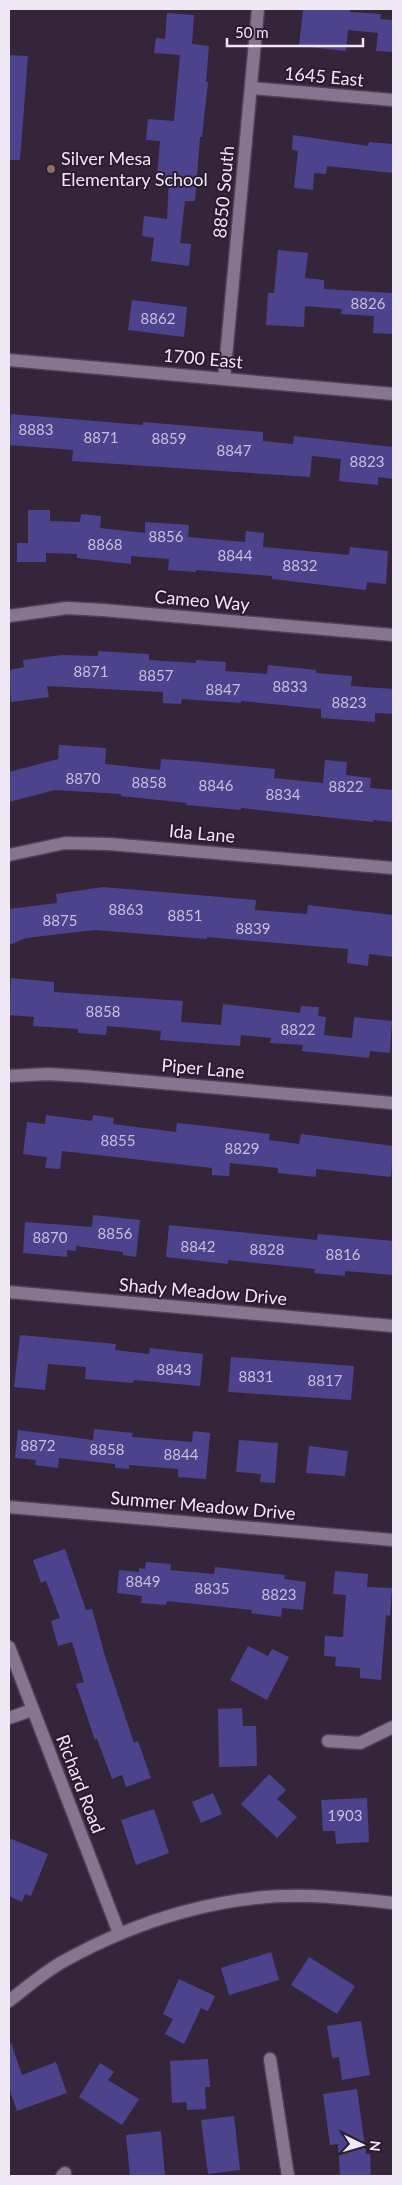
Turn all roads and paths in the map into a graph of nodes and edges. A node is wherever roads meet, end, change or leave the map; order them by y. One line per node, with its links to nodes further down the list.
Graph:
1 (258, 9): 2 (street, 8850 South)
2 (251, 88): 3 (street, 1645 East); 5 (street, 8850 South)
3 (393, 100)
4 (9, 360): 5 (street, 1700 East)
5 (224, 379): 6 (street, 1700 East)
6 (393, 394)
7 (9, 616): 8 (street, Cameo Way)
8 (393, 635)
9 (9, 855): 10 (street, Ida Lane)
10 (393, 868)
11 (9, 1076): 12 (street, Piper Lane)
12 (393, 1103)
13 (9, 1292): 14 (street, Shady Meadow Drive)
14 (393, 1326)
15 (9, 1507): 16 (street, Summer Meadow Drive)
16 (393, 1540)
17 (9, 1647): 18 (street, Richard Road)
18 (32, 1710): 19 (street); 23 (street, Richard Road)
19 (9, 1718)
20 (393, 1727): 21 (street)
21 (328, 1741)
22 (393, 1903): 23 (street)
23 (120, 1933): 24 (street)
24 (9, 2001)
25 (270, 2059): 26 (street)
26 (288, 2176)

